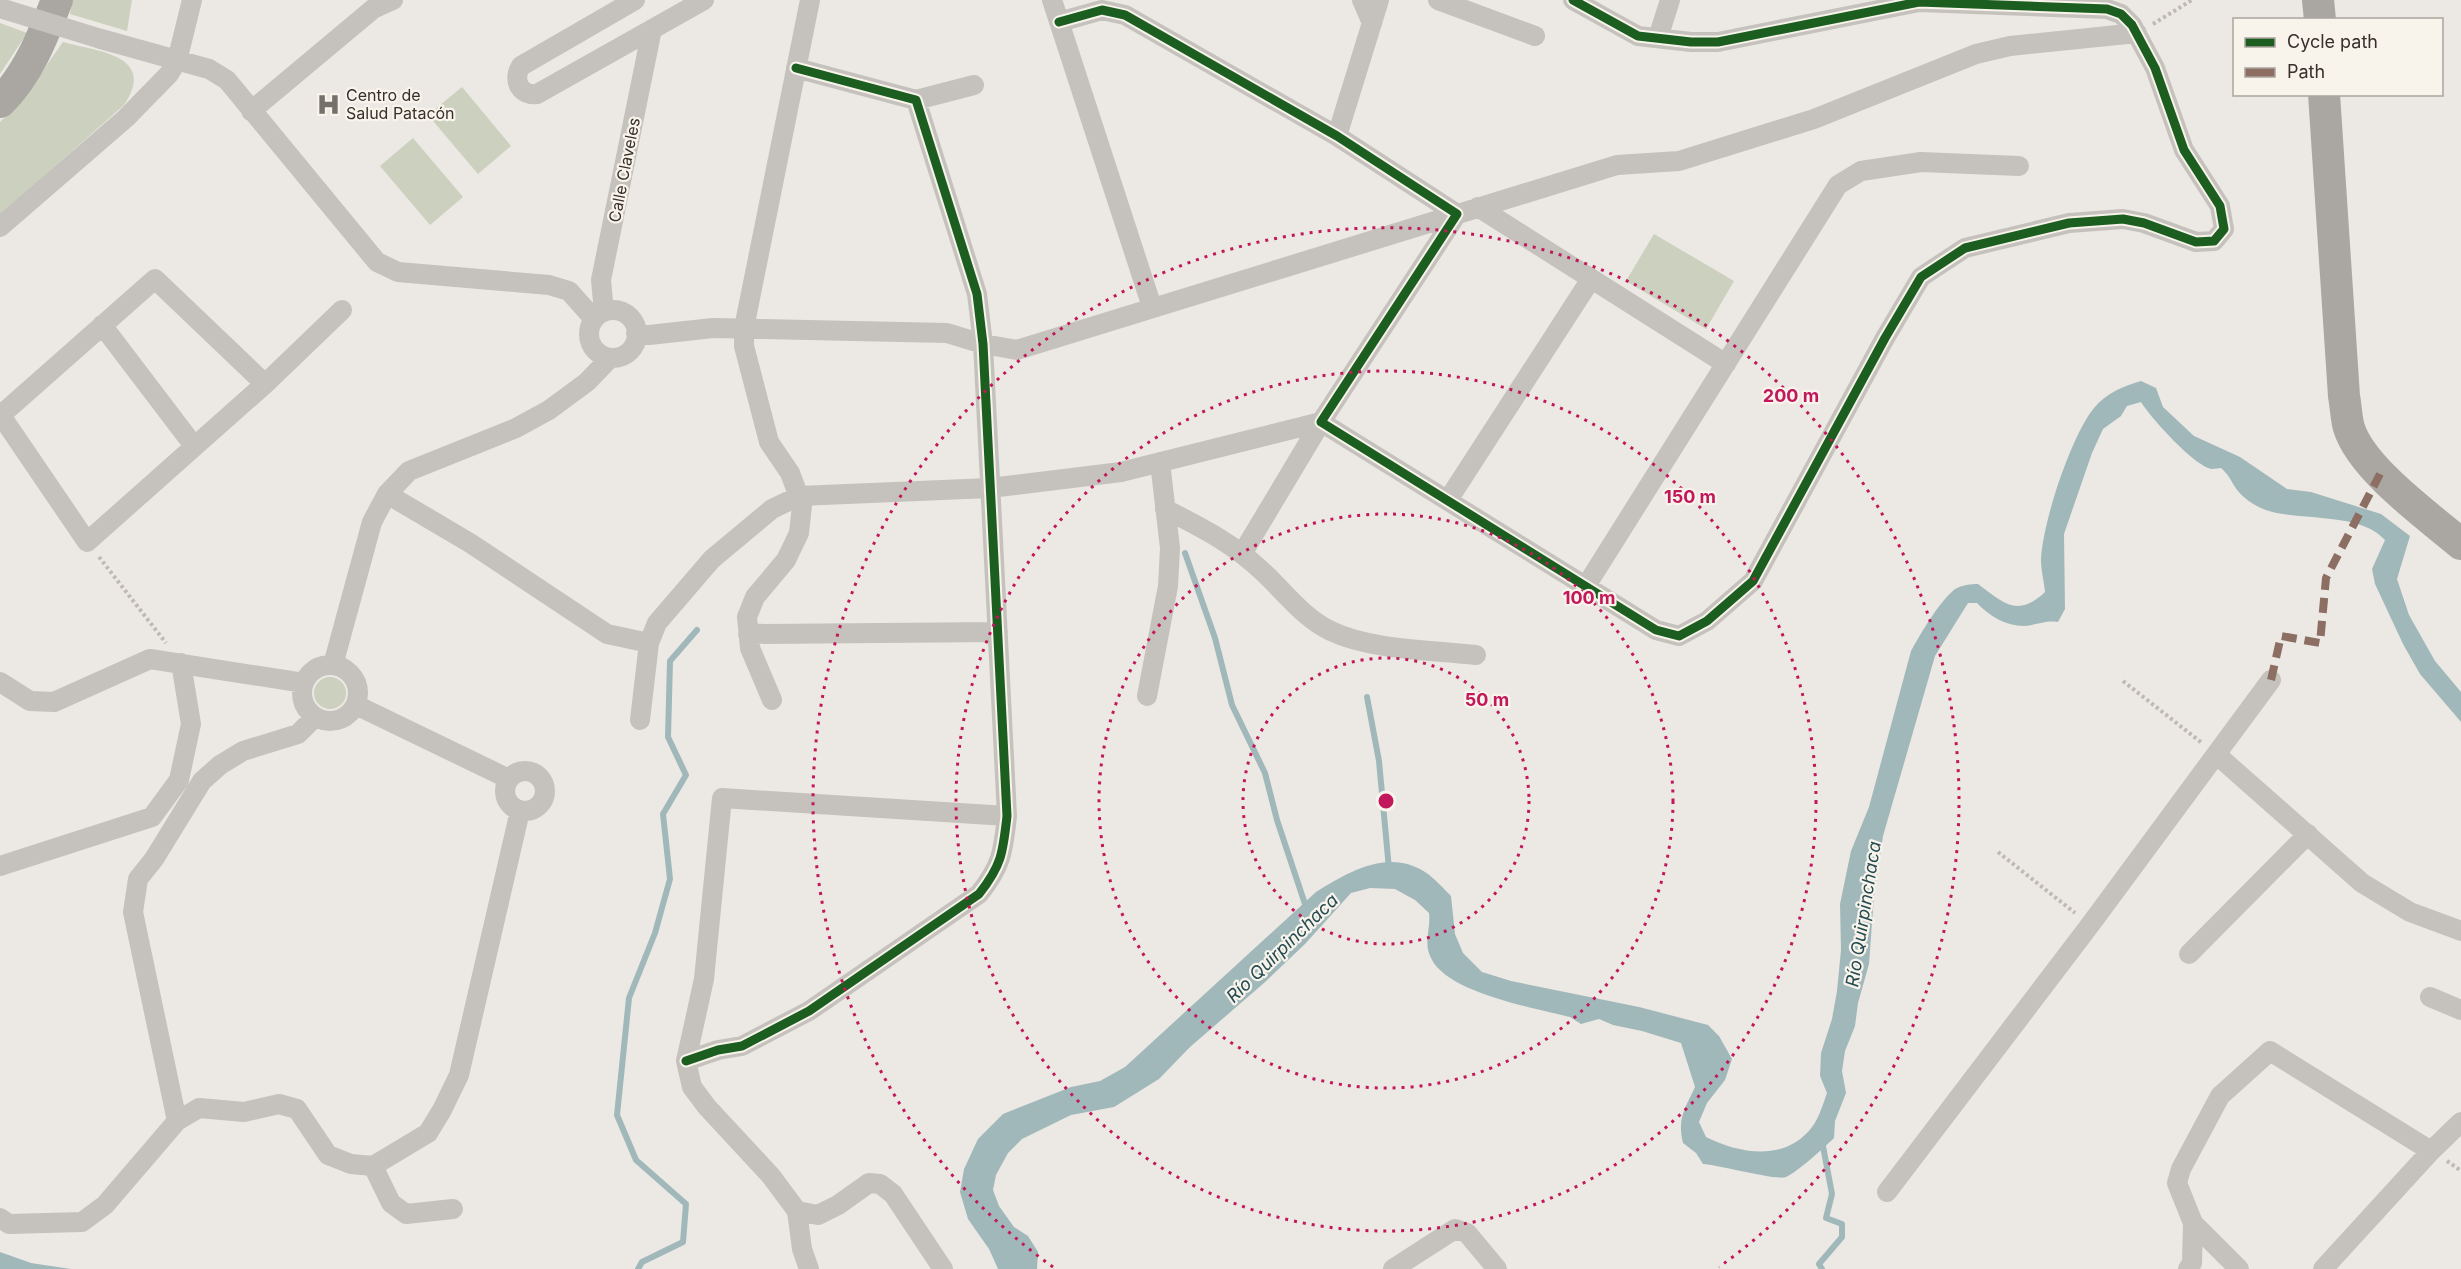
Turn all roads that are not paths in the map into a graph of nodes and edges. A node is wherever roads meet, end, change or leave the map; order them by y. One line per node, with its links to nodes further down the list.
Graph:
1 (57, 0): 28 (main road)
2 (192, 0): 23 (street)
3 (635, 0): 19 (street)
4 (704, 0): 19 (street)
5 (810, 0): 24 (street)
6 (1052, 0): 17 (street)
7 (1362, 0): 18 (street)
8 (1379, 0): 18 (street)
9 (1438, 0): 21 (street)
10 (1573, 0): 22 (street)
11 (1670, 0): 22 (street)
12 (2318, 0): 16 (main road)
13 (388, 1): 29 (street)
14 (1131, 7): 17 (street); 30 (street)
15 (0, 9): 23 (street, bridge)
16 (2320, 18)
17 (1059, 22): 36 (street)
18 (1372, 23): 30 (street)
19 (652, 29): 38 (street, Calle Claveles)
20 (2137, 33): 22 (street); 32 (street); 57 (street)
21 (1535, 36)
22 (1658, 38)
23 (177, 62): 29 (street); 34 (street)
24 (796, 68): 27 (street); 40 (street)
25 (974, 85): 27 (street)
26 (2324, 96): 55 (main road)
27 (916, 100): 42 (street)
28 (0, 102)
29 (251, 111): 38 (street)
30 (1337, 136): 33 (street)
31 (2019, 166): 44 (street)
32 (1478, 207): 33 (street); 35 (street)
33 (1457, 214): 36 (street); 47 (street)
34 (0, 227)
35 (1591, 279): 44 (street); 53 (street)
36 (1152, 307): 42 (street)
37 (342, 310): 45 (street)
38 (599, 315): 41 (street); 43 (street)
39 (102, 325): 45 (street); 46 (street); 48 (street)
40 (744, 328): 41 (street); 42 (street); 52 (street)
41 (636, 334): 43 (street)
42 (983, 344): 50 (street)
43 (610, 358): 51 (street)
44 (1726, 364): 57 (street)
45 (265, 384): 48 (street)
46 (0, 415): 48 (street)
47 (1321, 422): 49 (street); 53 (street); 56 (street)
48 (194, 446)
49 (1160, 462): 50 (street); 54 (street)
50 (990, 488): 52 (street); 58 (street)
51 (387, 494): 60 (street); 63 (street)
52 (799, 496): 59 (street); 60 (street)
53 (1448, 500): 57 (street)
54 (1165, 509): 56 (street); 67 (street)
55 (2461, 544)
56 (1242, 554): 61 (street)
57 (1586, 586)
58 (998, 632): 59 (street); 75 (street)
59 (748, 634): 68 (street)
60 (649, 643): 71 (street)
61 (1476, 655)
62 (181, 663): 65 (street); 66 (street); 77 (street)
63 (333, 665): 66 (street); 69 (street)
64 (2271, 680): 72 (street)
65 (0, 682)
66 (304, 683): 70 (street)
67 (1147, 696)
68 (772, 700)
69 (356, 705): 70 (street); 73 (street)
70 (315, 717): 83 (street)
71 (640, 720)
72 (2217, 755): 76 (street); 87 (street)
73 (509, 779): 74 (street); 74 (street)
74 (520, 811): 86 (street)
75 (1007, 816): 82 (street); 82 (street)
76 (2308, 834): 78 (street); 79 (street)
77 (0, 866)
78 (2461, 931)
79 (2189, 954)
80 (2430, 997): 81 (street)
81 (2461, 1011)
82 (686, 1061): 89 (street)
83 (177, 1121): 86 (street); 90 (street)
84 (2461, 1122): 85 (street)
85 (2431, 1151): 91 (street); 98 (street)
86 (373, 1166): 88 (street)
87 (1887, 1192)
88 (453, 1209)
89 (797, 1211): 92 (street); 93 (street)
90 (0, 1218)
91 (2193, 1223): 96 (street); 97 (street)
92 (809, 1269)
93 (943, 1269)
94 (1393, 1269): 95 (street)
95 (1497, 1269)
96 (2188, 1269)
97 (2239, 1269)
98 (2323, 1269)

